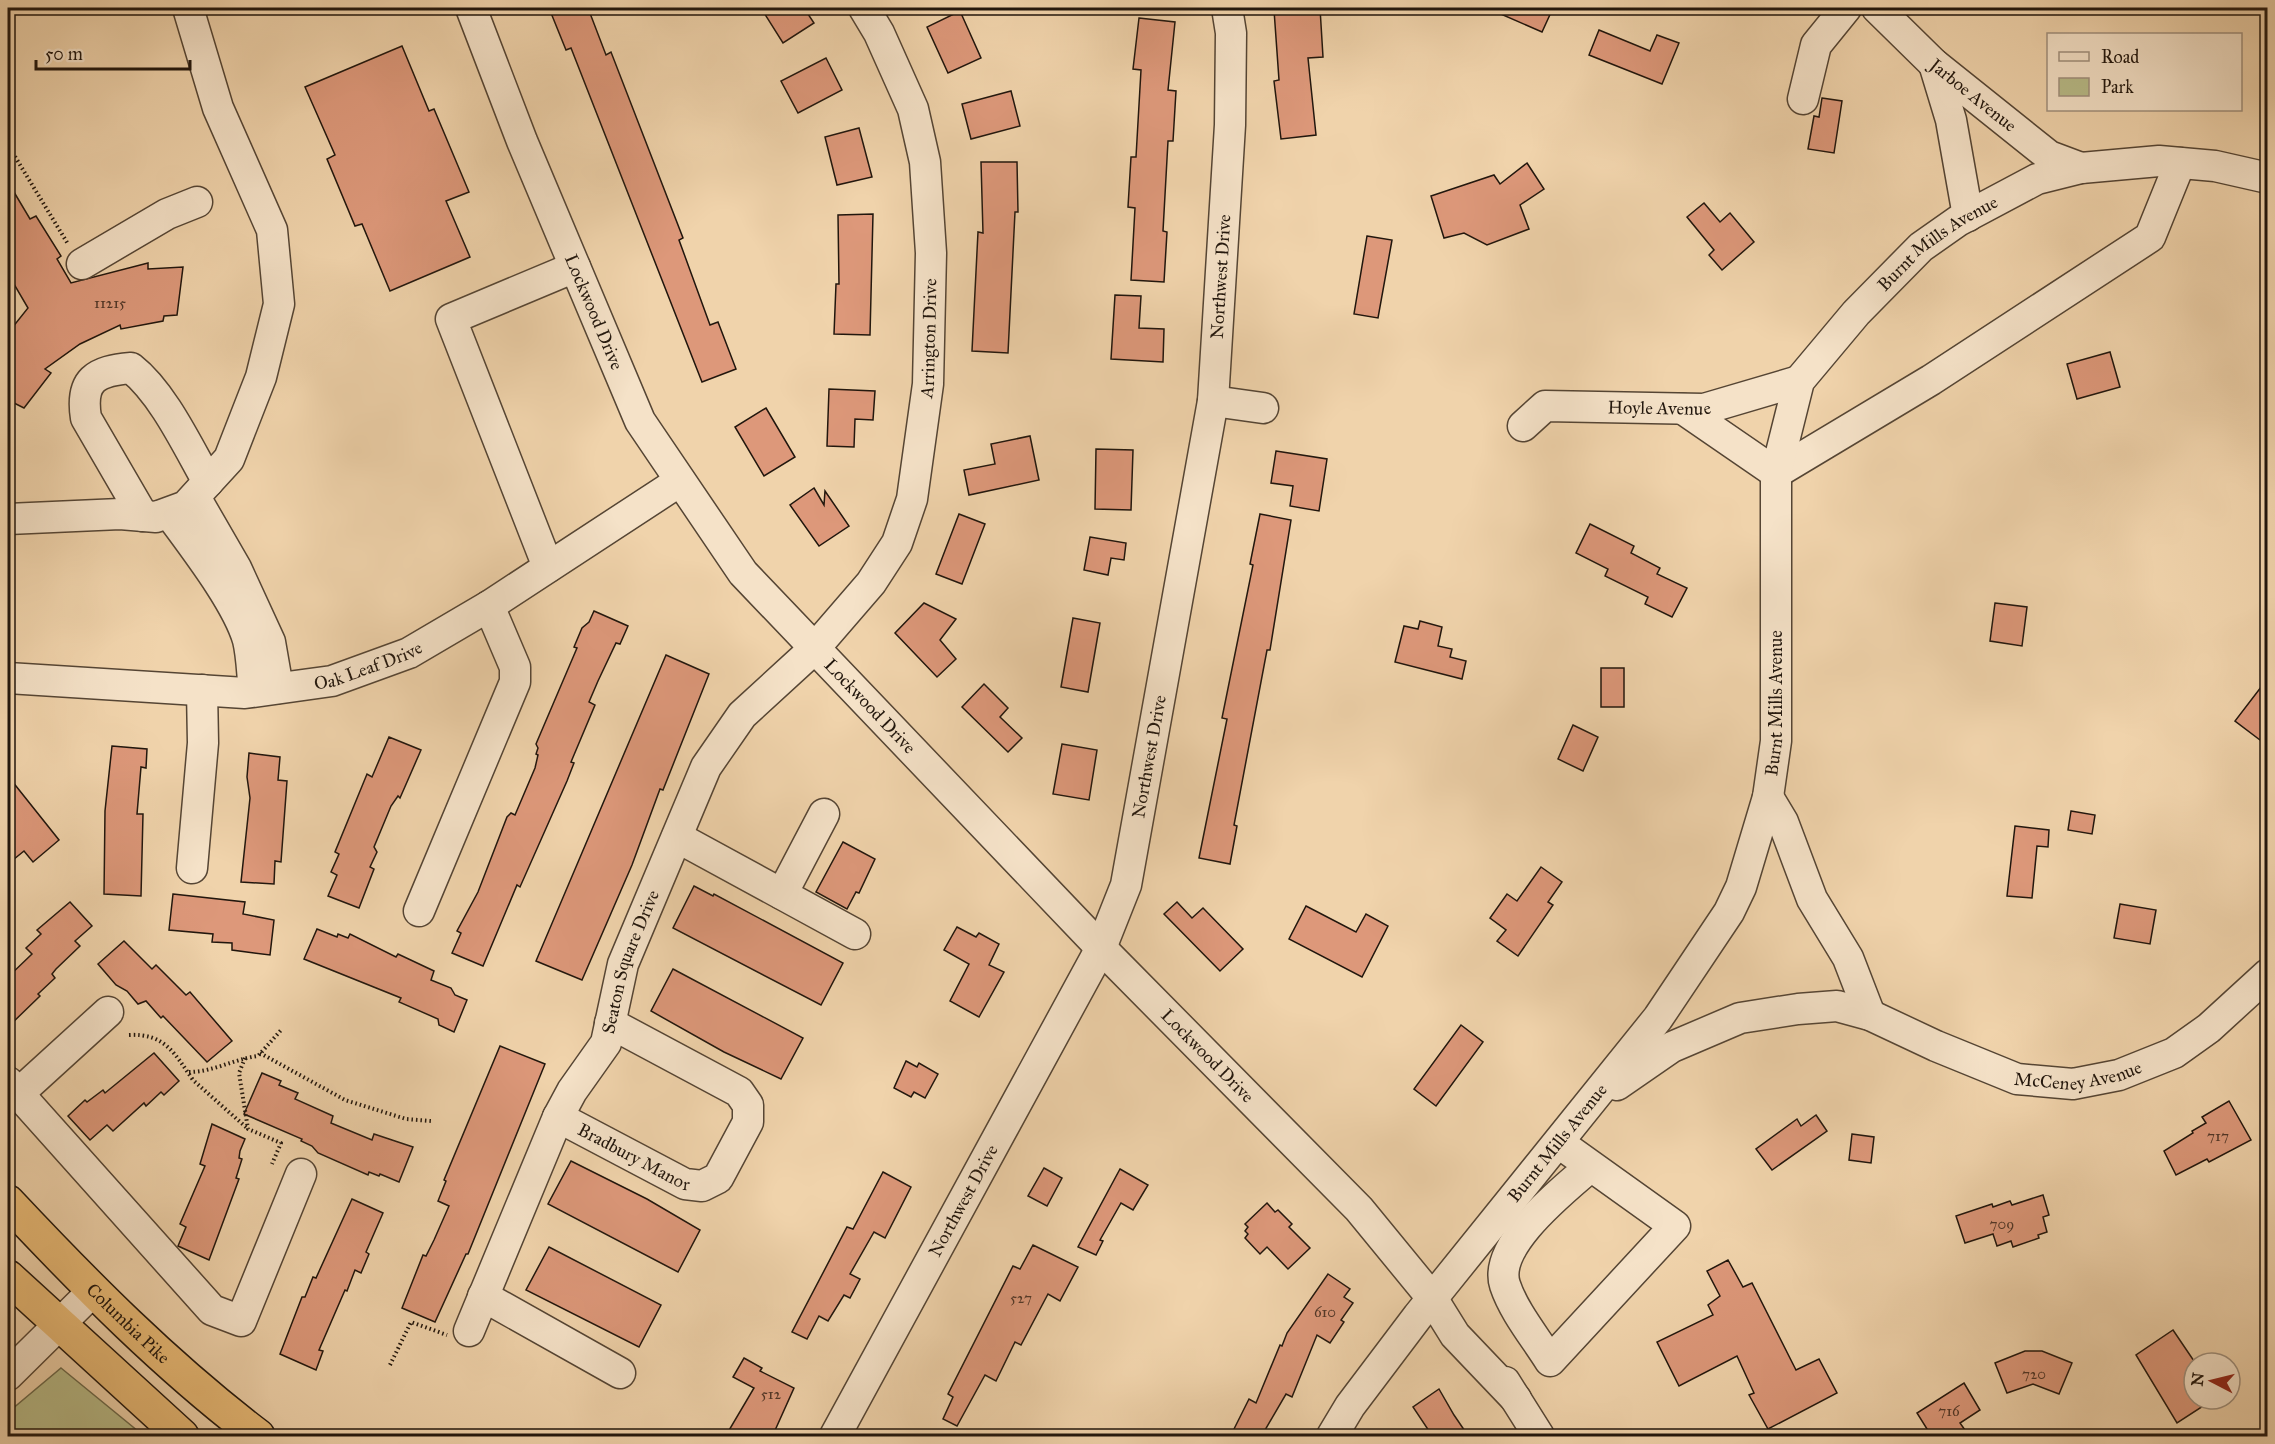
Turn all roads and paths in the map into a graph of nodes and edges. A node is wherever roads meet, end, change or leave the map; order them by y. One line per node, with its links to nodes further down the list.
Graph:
1 (188, 8): 26 (street)
2 (471, 8): 18 (street, Lockwood Drive)
3 (864, 8): 31 (street, Arrington Drive)
4 (1227, 8): 20 (street, Northwest Drive)
5 (1846, 8): 10 (street)
6 (1877, 8): 8 (street, Jarboe Avenue)
7 (1910, 8): 8 (street)
8 (1909, 39): 9 (street, Jarboe Avenue)
9 (1934, 64): 13 (street, Jarboe Avenue); 16 (street)
10 (1803, 99)
11 (8, 145): 17 (path)
12 (2180, 163): 13 (street, Burnt Mills Avenue); 14 (street, Burnt Mills Avenue); 24 (street)
13 (2080, 168): 16 (street, Burnt Mills Avenue)
14 (2268, 178)
15 (196, 202): 17 (street)
16 (1968, 216): 19 (street, Burnt Mills Avenue)
17 (82, 264)
18 (575, 267): 25 (street, Lockwood Drive); 29 (street)
19 (1799, 381): 22 (street, Hoyle Avenue); 24 (street, Burnt Mills Avenue)
20 (1213, 401): 21 (street); 42 (street, Northwest Drive)
21 (1263, 408)
22 (1683, 409): 23 (street, Hoyle Avenue); 24 (street)
23 (1523, 426)
24 (1776, 473): 35 (street, Burnt Mills Avenue)
25 (680, 481): 29 (street, Oak Leaf Drive); 31 (street, Lockwood Drive)
26 (201, 490): 27 (street); 27 (street); 34 (street)
27 (156, 514): 28 (street); 34 (street)
28 (8, 519)
29 (548, 567): 30 (street, Oak Leaf Drive)
30 (489, 606): 34 (street, Oak Leaf Drive); 40 (street)
31 (814, 650): 37 (street, Seaton Square Drive); 42 (street, Lockwood Drive)
32 (8, 678): 33 (street, Oak Leaf Drive)
33 (202, 690): 34 (street, Oak Leaf Drive); 38 (street)
34 (266, 690)
35 (1768, 798): 45 (street); 53 (street, Burnt Mills Avenue)
36 (825, 814): 39 (street)
37 (677, 837): 39 (street); 46 (street, Seaton Square Drive)
38 (192, 868)
39 (782, 894): 41 (street)
40 (419, 911)
41 (855, 934)
42 (1101, 948): 65 (street, Lockwood Drive); 73 (street, Northwest Drive)
43 (2268, 974): 45 (street, McCeney Avenue)
44 (108, 1012): 52 (street)
45 (1870, 1016): 53 (street, McCeney Avenue)
46 (610, 1023): 54 (street, Seaton Square Drive); 54 (street, Bradbury Manor)
47 (282, 1029): 49 (path)
48 (129, 1035): 51 (path)
49 (261, 1053): 50 (path); 55 (path)
50 (245, 1058): 51 (path); 56 (path)
51 (189, 1072): 56 (path)
52 (13, 1088): 60 (street)
53 (1592, 1102): 57 (street, Burnt Mills Avenue)
54 (558, 1117): 64 (street, Seaton Square Drive)
55 (431, 1121)
56 (248, 1129): 58 (path)
57 (1559, 1143): 59 (street); 65 (street, Burnt Mills Avenue)
58 (272, 1164)
59 (1591, 1166): 59 (street)
60 (301, 1174)
61 (8, 1202): 63 (highway, Columbia Pike)
62 (8, 1277): 66 (highway)
63 (92, 1292): 66 (street); 72 (highway, Columbia Pike)
64 (483, 1296): 67 (street, Seaton Square Drive); 69 (street)
65 (1432, 1298): 74 (street, Burnt Mills Avenue); 75 (street, Lockwood Drive)
66 (57, 1324): 70 (street); 71 (highway)
67 (461, 1333): 68 (path)
68 (390, 1365)
69 (620, 1373)
70 (8, 1375)
71 (182, 1437)
72 (258, 1437)
73 (835, 1437)
74 (1332, 1437)
75 (1539, 1437)

